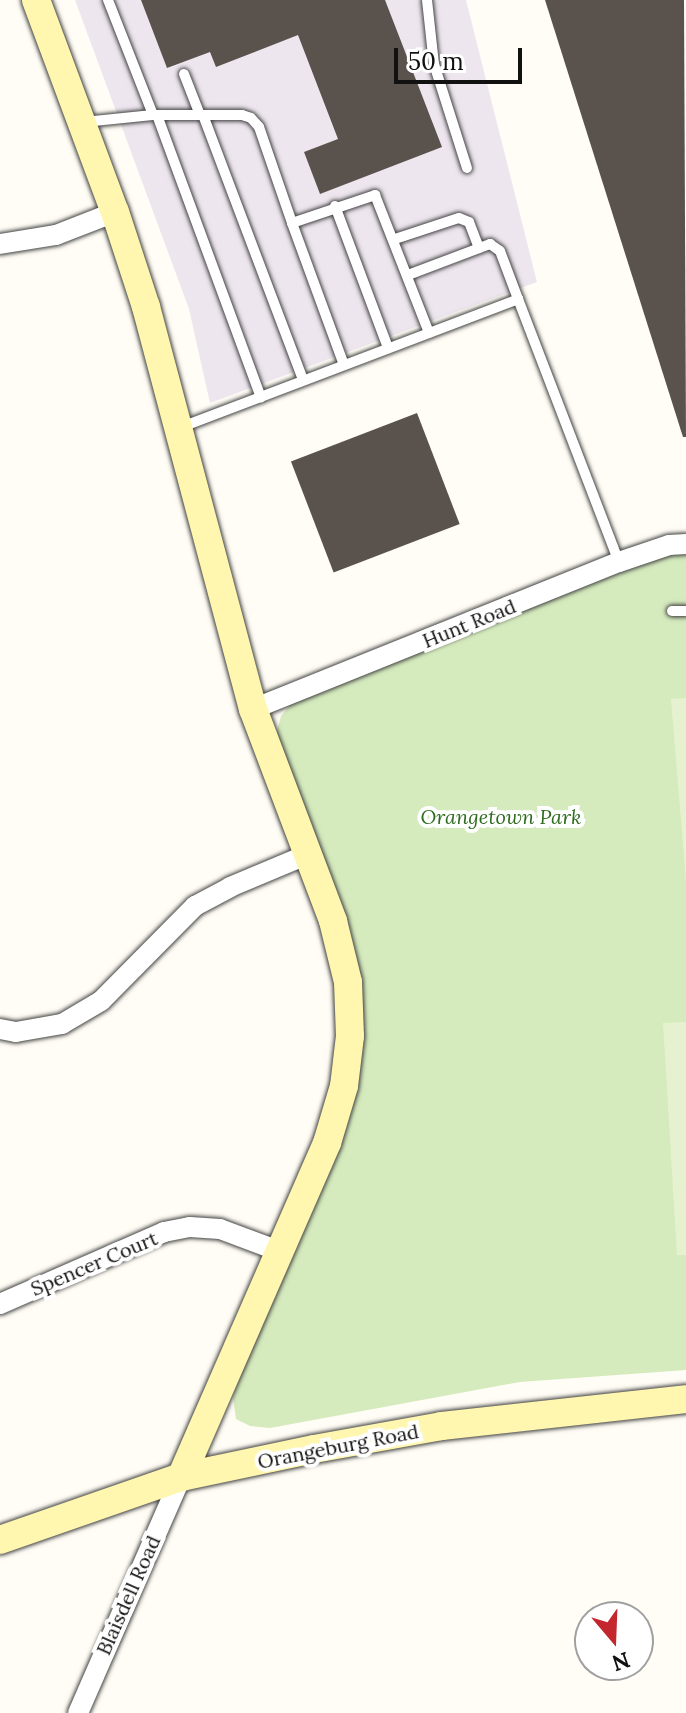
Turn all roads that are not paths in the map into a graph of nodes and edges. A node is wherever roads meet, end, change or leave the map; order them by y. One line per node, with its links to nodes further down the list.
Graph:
1 (36, 0): 7 (street)
2 (108, 0): 5 (lane)
3 (427, 0): 8 (lane)
4 (184, 74): 6 (lane)
5 (155, 115): 6 (lane); 7 (lane); 21 (lane)
6 (201, 115): 11 (lane); 20 (lane)
7 (82, 122): 10 (street)
8 (467, 168)
9 (335, 206): 11 (lane); 12 (lane); 18 (lane)
10 (115, 212): 13 (street); 22 (street)
11 (292, 223): 19 (lane)
12 (395, 239): 14 (lane); 15 (lane)
13 (0, 244)
14 (479, 248): 15 (lane); 16 (lane)
15 (408, 275): 17 (lane)
16 (518, 299): 17 (lane); 24 (lane)
17 (429, 333): 18 (lane)
18 (388, 348): 19 (lane)
19 (344, 365): 20 (lane)
20 (303, 380): 21 (lane)
21 (261, 397): 22 (lane)
22 (177, 428): 27 (street)
23 (686, 544): 24 (street, Hunt Road)
24 (619, 562): 27 (street, Hunt Road)
25 (672, 611): 26 (lane)
26 (686, 611)
27 (253, 709): 28 (street)
28 (306, 855): 29 (street); 30 (street)
29 (0, 1029)
30 (282, 1252): 31 (street, Spencer Court); 33 (street)
31 (0, 1304)
32 (686, 1399): 33 (street, Orangeburg Road)
33 (181, 1477): 34 (street, Orangeburg Road); 35 (street, Blaisdell Road)
34 (0, 1540)
35 (78, 1713)

